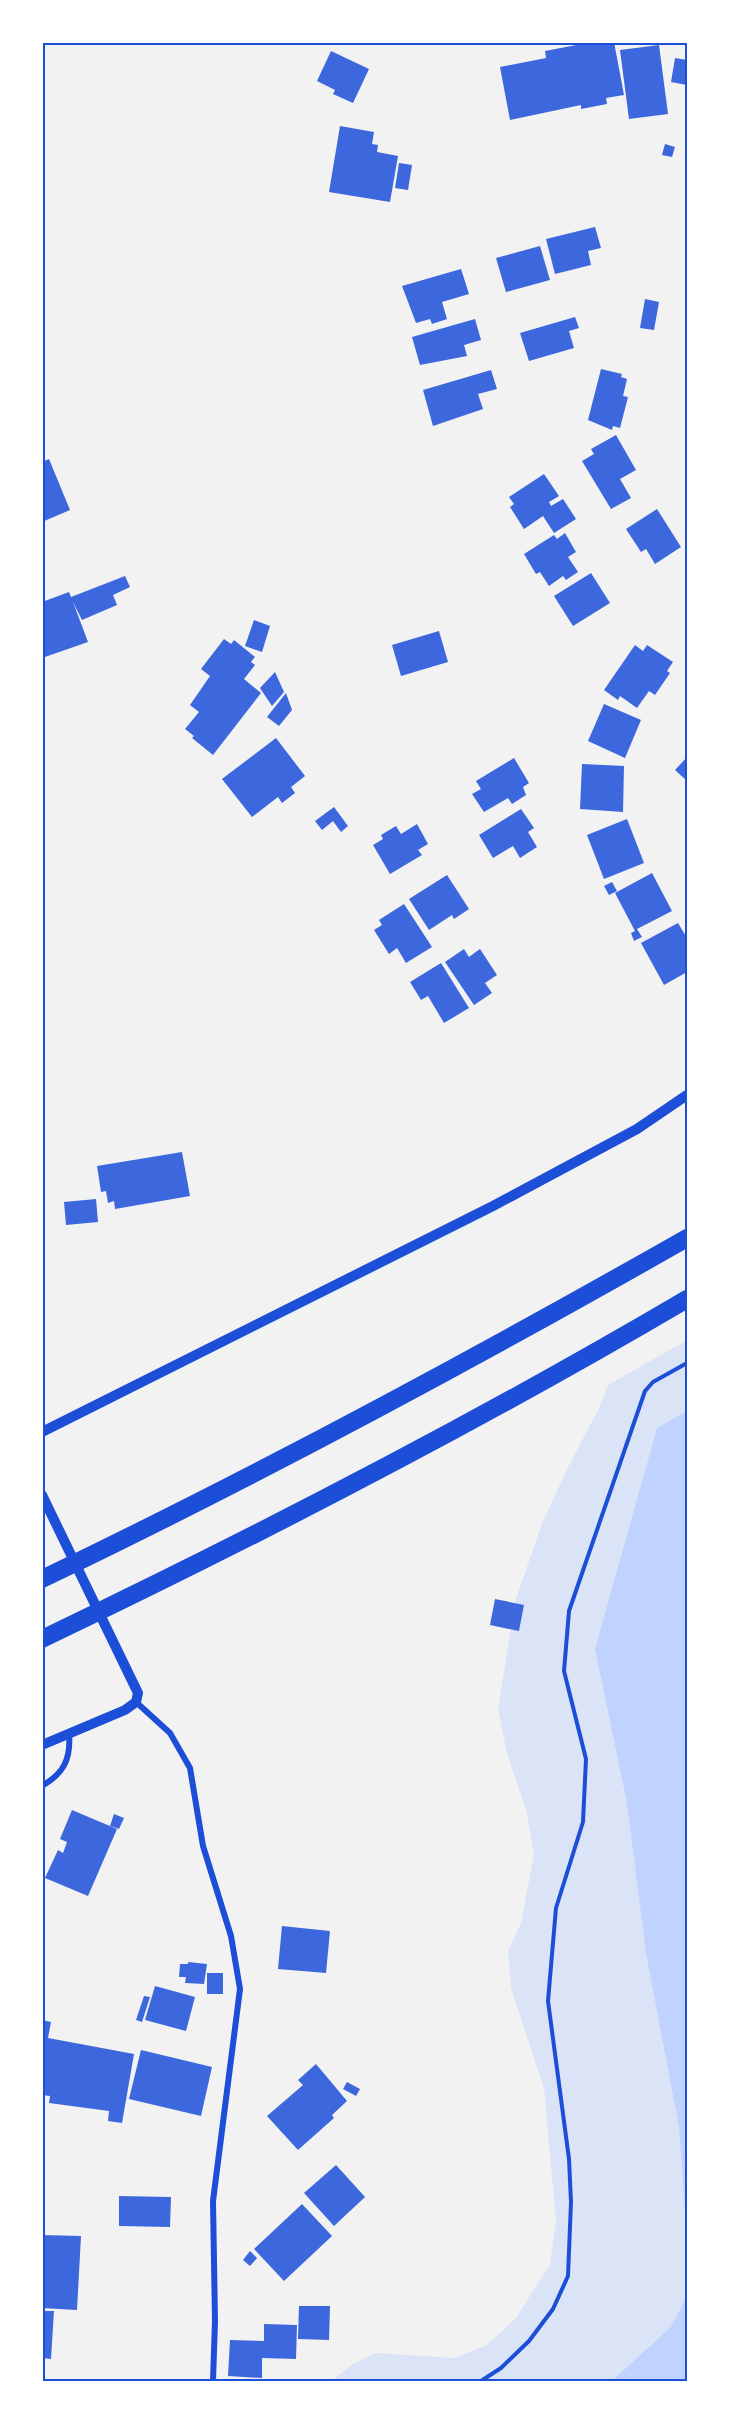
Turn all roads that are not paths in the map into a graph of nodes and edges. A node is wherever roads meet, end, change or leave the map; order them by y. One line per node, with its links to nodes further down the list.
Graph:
1 (687, 1095): 4 (street)
2 (687, 1238): 6 (highway)
3 (687, 1299): 7 (highway)
4 (42, 1432)
5 (42, 1495): 8 (street)
6 (42, 1579)
7 (42, 1640)
8 (136, 1702): 9 (street); 12 (street)
9 (69, 1734): 10 (street); 11 (street)
10 (42, 1745)
11 (42, 1786)
12 (213, 2381)

